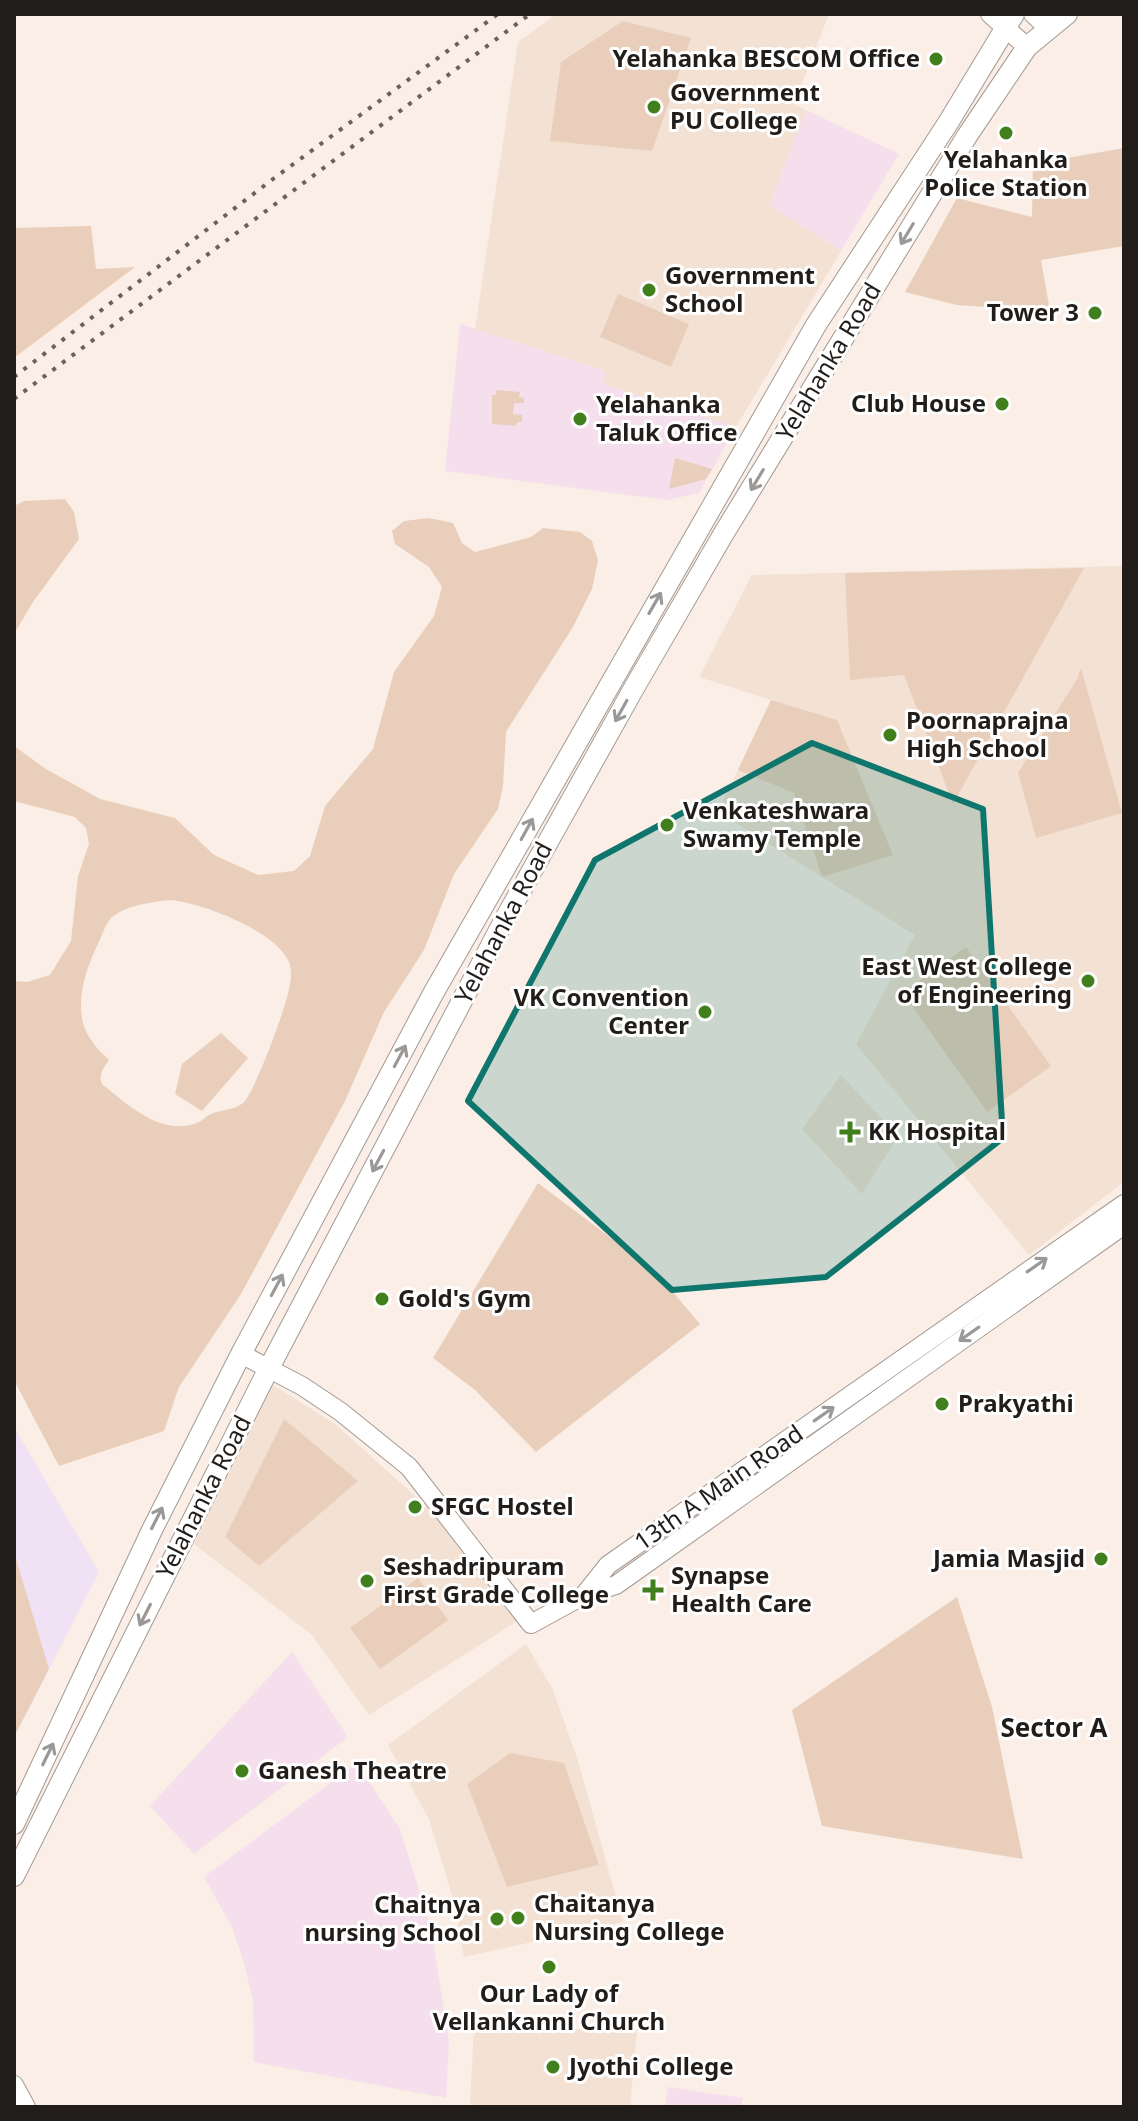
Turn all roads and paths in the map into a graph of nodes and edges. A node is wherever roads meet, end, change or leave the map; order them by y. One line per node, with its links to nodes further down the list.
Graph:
1 (990, 14): 4 (main road)
2 (1067, 14): 3 (main road, Yelahanka Road)
3 (1040, 21): 5 (main road, Yelahanka Road)
4 (1009, 22): 5 (main road); 6 (main road, Yelahanka Road)
5 (1027, 47): 7 (main road, Yelahanka Road, one-way to 7)
6 (841, 287): 7 (main road); 10 (main road, Yelahanka Road, one-way to 6)
7 (864, 306): 11 (main road, Yelahanka Road, one-way to 11)
8 (1124, 1204): 12 (main road, 13th A Main Road, one-way to 8)
9 (1124, 1225): 12 (main road, 13th A Main Road, one-way to 12)
10 (241, 1354): 11 (main road); 13 (main road, Yelahanka Road, one-way to 10)
11 (268, 1370): 12 (main road); 14 (main road, Yelahanka Road, one-way to 14)
12 (584, 1595)
13 (14, 1824)
14 (14, 1876)
15 (14, 2085): 16 (main road)
16 (26, 2107)

